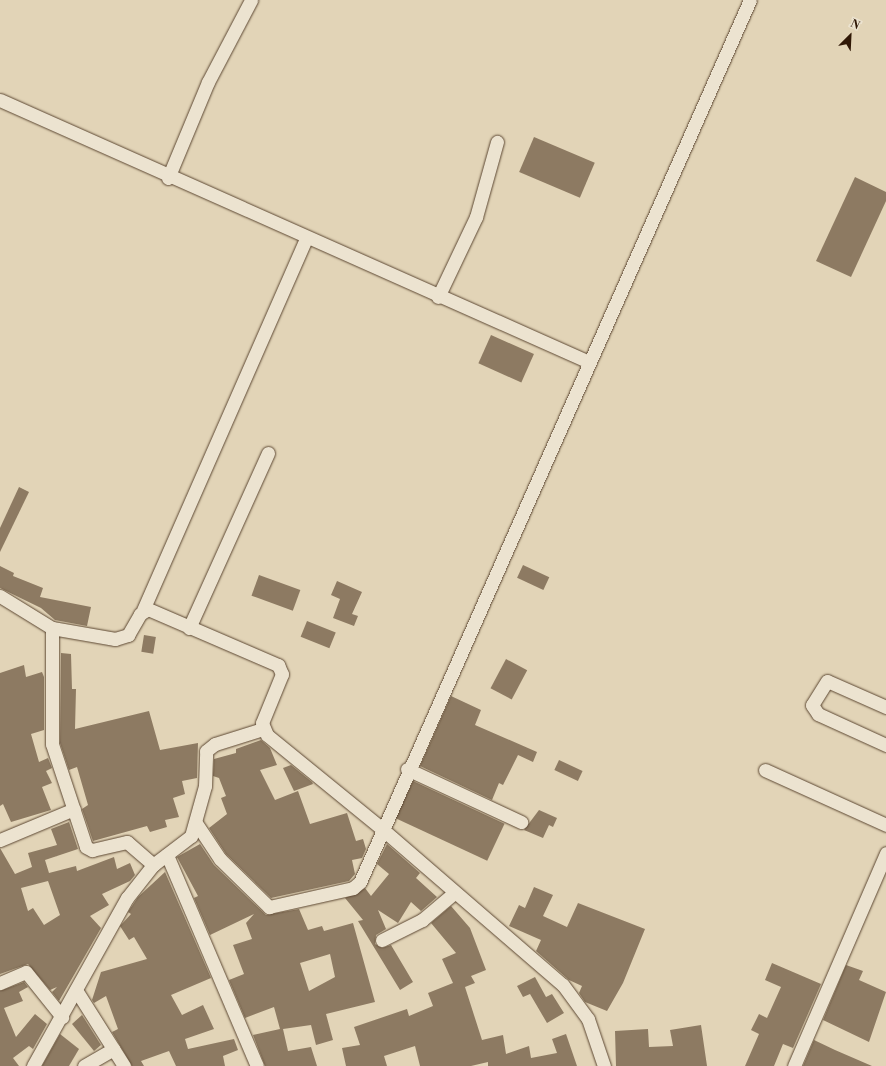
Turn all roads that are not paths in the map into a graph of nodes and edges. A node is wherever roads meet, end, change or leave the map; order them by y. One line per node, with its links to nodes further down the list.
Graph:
1 (251, 0): 5 (street)
2 (750, 0): 8 (street)
3 (0, 100): 5 (street)
4 (497, 142): 7 (street)
5 (168, 178): 6 (street)
6 (306, 240): 7 (street); 11 (street)
7 (438, 297): 8 (street)
8 (589, 362): 17 (street)
9 (268, 453): 13 (street)
10 (0, 596): 12 (street)
11 (143, 610): 12 (street); 13 (street)
12 (52, 628): 19 (street)
13 (189, 628): 15 (street)
14 (886, 707): 16 (street)
15 (263, 728): 21 (street); 23 (street)
16 (886, 745)
17 (407, 769): 20 (street); 23 (street)
18 (765, 770): 22 (street)
19 (74, 809): 24 (street); 27 (street)
20 (521, 822)
21 (196, 823): 23 (street); 26 (street)
22 (886, 825)
23 (381, 828): 28 (street)
24 (0, 840)
25 (886, 853): 39 (street)
26 (167, 855): 27 (street); 37 (street)
27 (153, 865): 31 (street)
28 (454, 893): 29 (street); 38 (street)
29 (382, 940)
30 (0, 983): 32 (street)
31 (76, 990): 32 (street); 33 (street)
32 (62, 1017): 34 (street)
33 (113, 1049): 35 (street); 36 (street)
34 (33, 1066)
35 (84, 1066)
36 (124, 1066)
37 (257, 1066)
38 (604, 1066)
39 (794, 1066)

